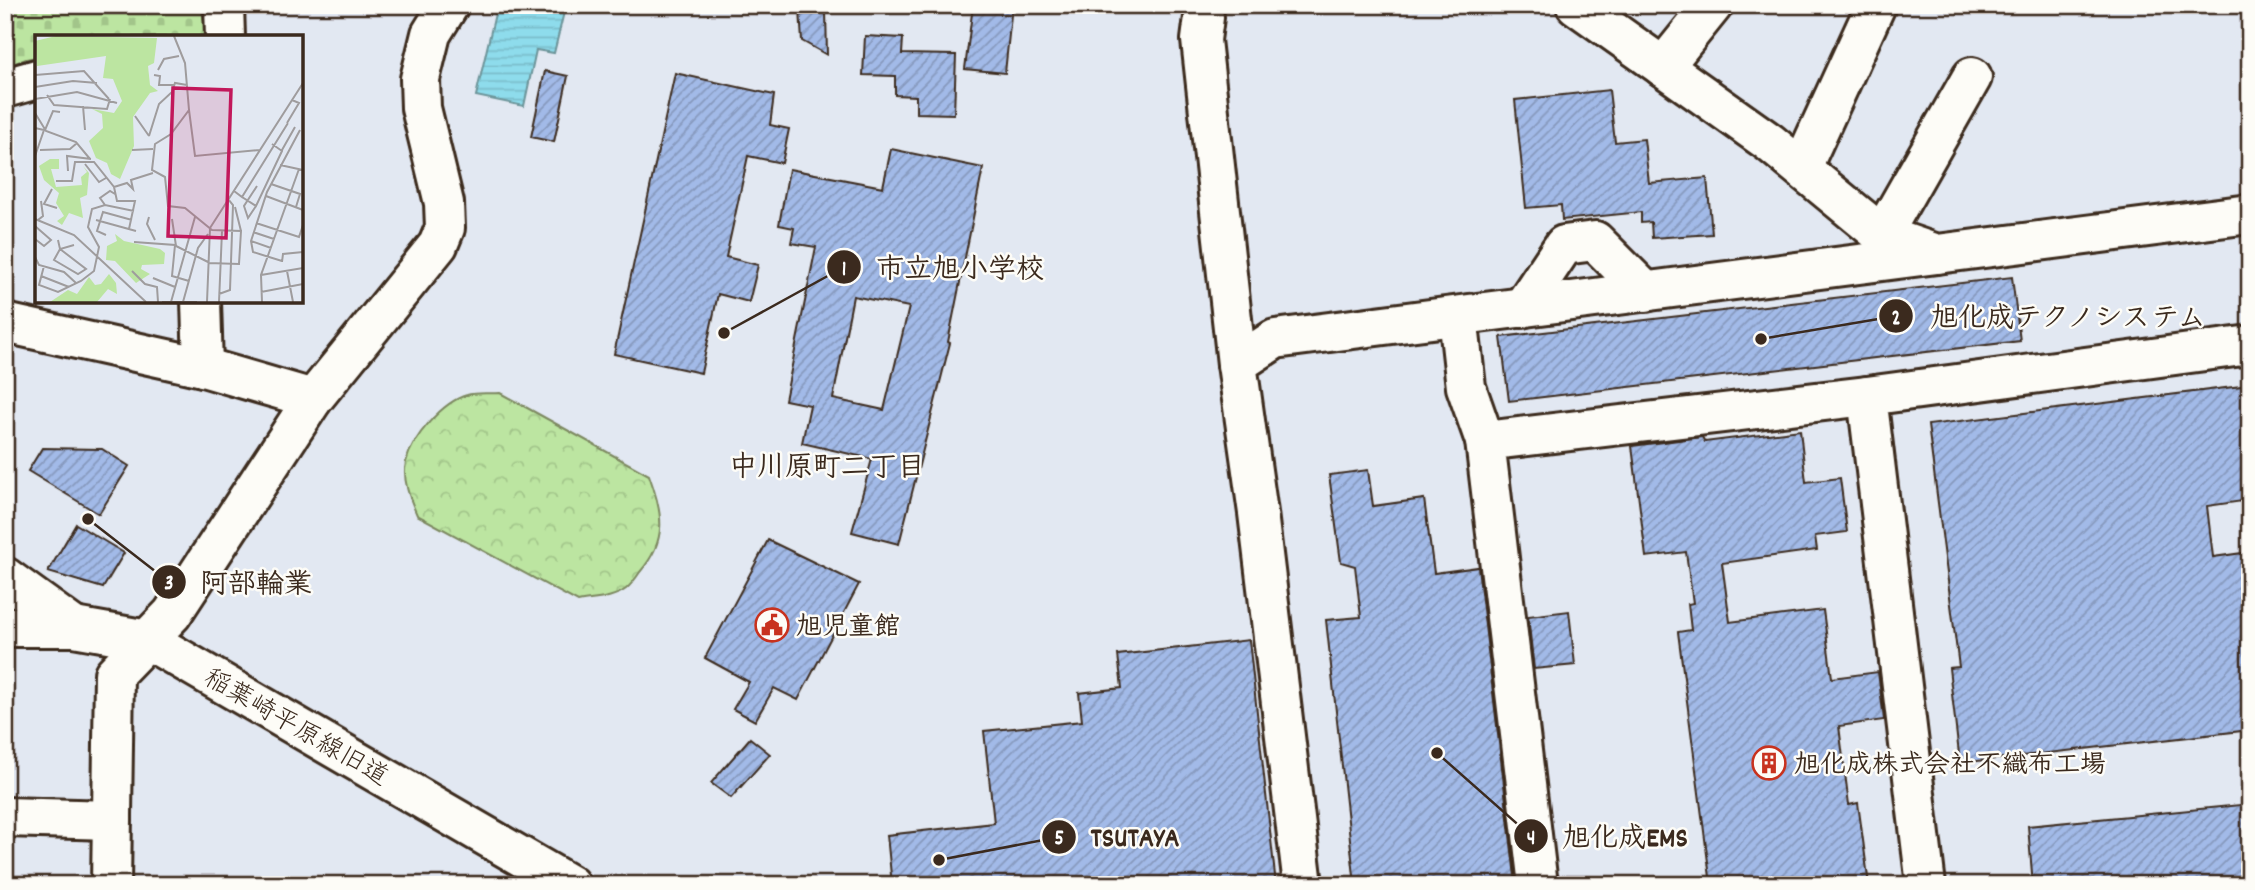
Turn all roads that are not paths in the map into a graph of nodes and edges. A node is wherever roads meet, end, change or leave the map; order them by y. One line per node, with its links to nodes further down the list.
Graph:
1 (224, 5): 7 (street)
2 (449, 5): 26 (street)
3 (1576, 5): 8 (street)
4 (1713, 5): 8 (street)
5 (1876, 5): 12 (street)
6 (1203, 18): 23 (street)
7 (225, 35)
8 (1663, 67): 12 (street)
9 (1972, 77): 14 (street)
10 (35, 80): 11 (street)
11 (5, 88)
12 (1802, 167): 14 (street)
13 (2250, 214): 15 (street)
14 (1882, 235): 15 (street)
15 (1937, 254): 16 (street)
16 (1646, 292): 18 (street); 18 (street)
17 (201, 303): 24 (street)
18 (1522, 308): 19 (street)
19 (1458, 316): 23 (street); 27 (street)
20 (57, 317): 21 (street); 24 (street)
21 (5, 323)
22 (2250, 345): 25 (street)
23 (1237, 364): 36 (street)
24 (203, 367): 26 (street)
25 (1867, 396): 27 (street); 38 (street)
26 (313, 399): 31 (street)
27 (1485, 441): 37 (street)
28 (5, 577): 30 (street)
29 (5, 627): 30 (street, 稲葉崎平原線旧道)
30 (74, 627): 31 (street, 稲葉崎平原線旧道)
31 (148, 640): 33 (street); 35 (street, 稲葉崎平原線旧道)
32 (5, 817): 33 (street)
33 (112, 820): 34 (street)
34 (111, 885)
35 (570, 885)
36 (1303, 885)
37 (1538, 885)
38 (1926, 885)

